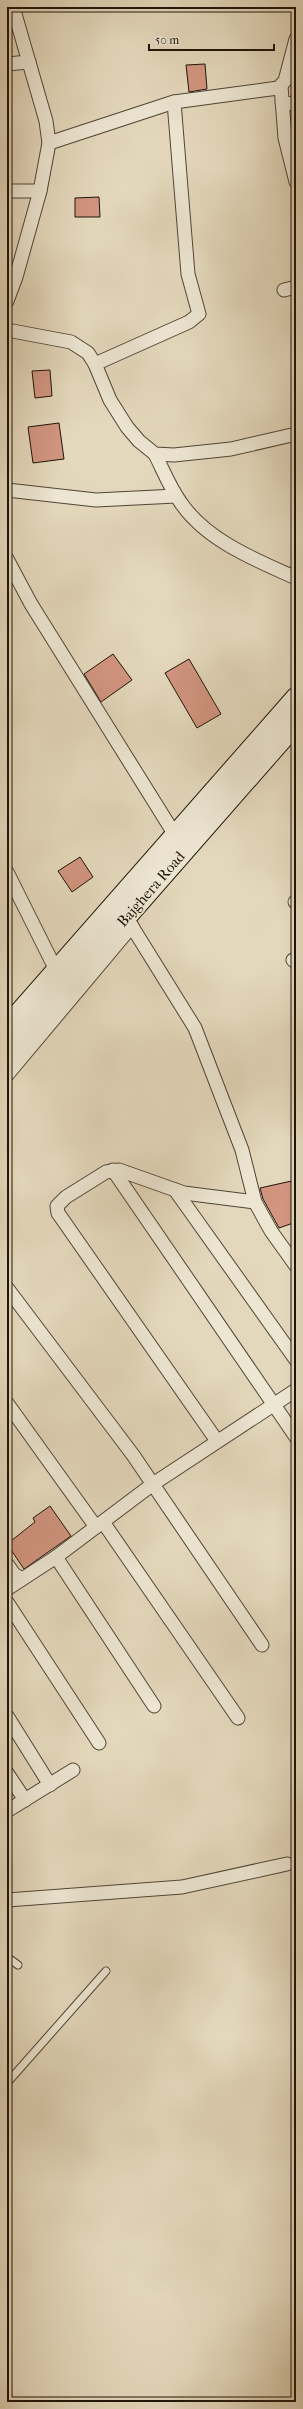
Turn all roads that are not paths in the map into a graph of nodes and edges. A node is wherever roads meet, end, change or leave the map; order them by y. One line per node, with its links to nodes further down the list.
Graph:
1 (13, 7): 3 (street)
2 (296, 39): 5 (street)
3 (29, 62): 4 (street); 9 (street)
4 (7, 64)
5 (281, 86): 6 (street); 7 (street)
6 (174, 102): 9 (street); 15 (street)
7 (282, 102): 8 (street); 10 (street)
8 (296, 104)
9 (49, 143): 12 (street)
10 (296, 182)
11 (7, 191): 12 (street)
12 (40, 191): 13 (street)
13 (7, 301)
14 (7, 330): 15 (street)
15 (95, 364): 17 (street)
16 (296, 434): 17 (street)
17 (155, 454): 19 (street)
18 (7, 490): 19 (street)
19 (176, 496): 21 (street)
20 (7, 559): 24 (street)
21 (296, 578)
22 (296, 698): 24 (main road, Bajghera Road)
23 (296, 724): 26 (main road, Bajghera Road)
24 (175, 835): 27 (main road, Bajghera Road)
25 (7, 872): 27 (street)
26 (129, 922): 29 (main road, Bajghera Road); 30 (street); 33 (street)
27 (56, 970): 28 (main road, Bajghera Road)
28 (7, 1026)
29 (7, 1054)
30 (7, 1075)
31 (113, 1170): 32 (street); 39 (street); 41 (street)
32 (176, 1190): 33 (street); 36 (street)
33 (255, 1202): 34 (street)
34 (296, 1266)
35 (7, 1288): 42 (street)
36 (296, 1360)
37 (296, 1390): 39 (street)
38 (7, 1403): 43 (street)
39 (275, 1405): 40 (street); 41 (street)
40 (296, 1437)
41 (217, 1441): 42 (street)
42 (153, 1484): 43 (street); 49 (street)
43 (100, 1524): 44 (street); 52 (street)
44 (56, 1557): 46 (street); 50 (street)
45 (7, 1564): 46 (street)
46 (22, 1579): 47 (street)
47 (7, 1589)
48 (7, 1602): 53 (street)
49 (262, 1645)
50 (154, 1706)
51 (7, 1716): 56 (street)
52 (238, 1718)
53 (99, 1742)
54 (73, 1770): 56 (street)
55 (7, 1773): 57 (street)
56 (50, 1785): 57 (street)
57 (25, 1800): 58 (street)
58 (7, 1811)
59 (287, 1864): 60 (street)
60 (7, 1900)
61 (7, 1957): 62 (lane)
62 (18, 1965)
63 (106, 1971): 64 (lane)
64 (7, 2083)

